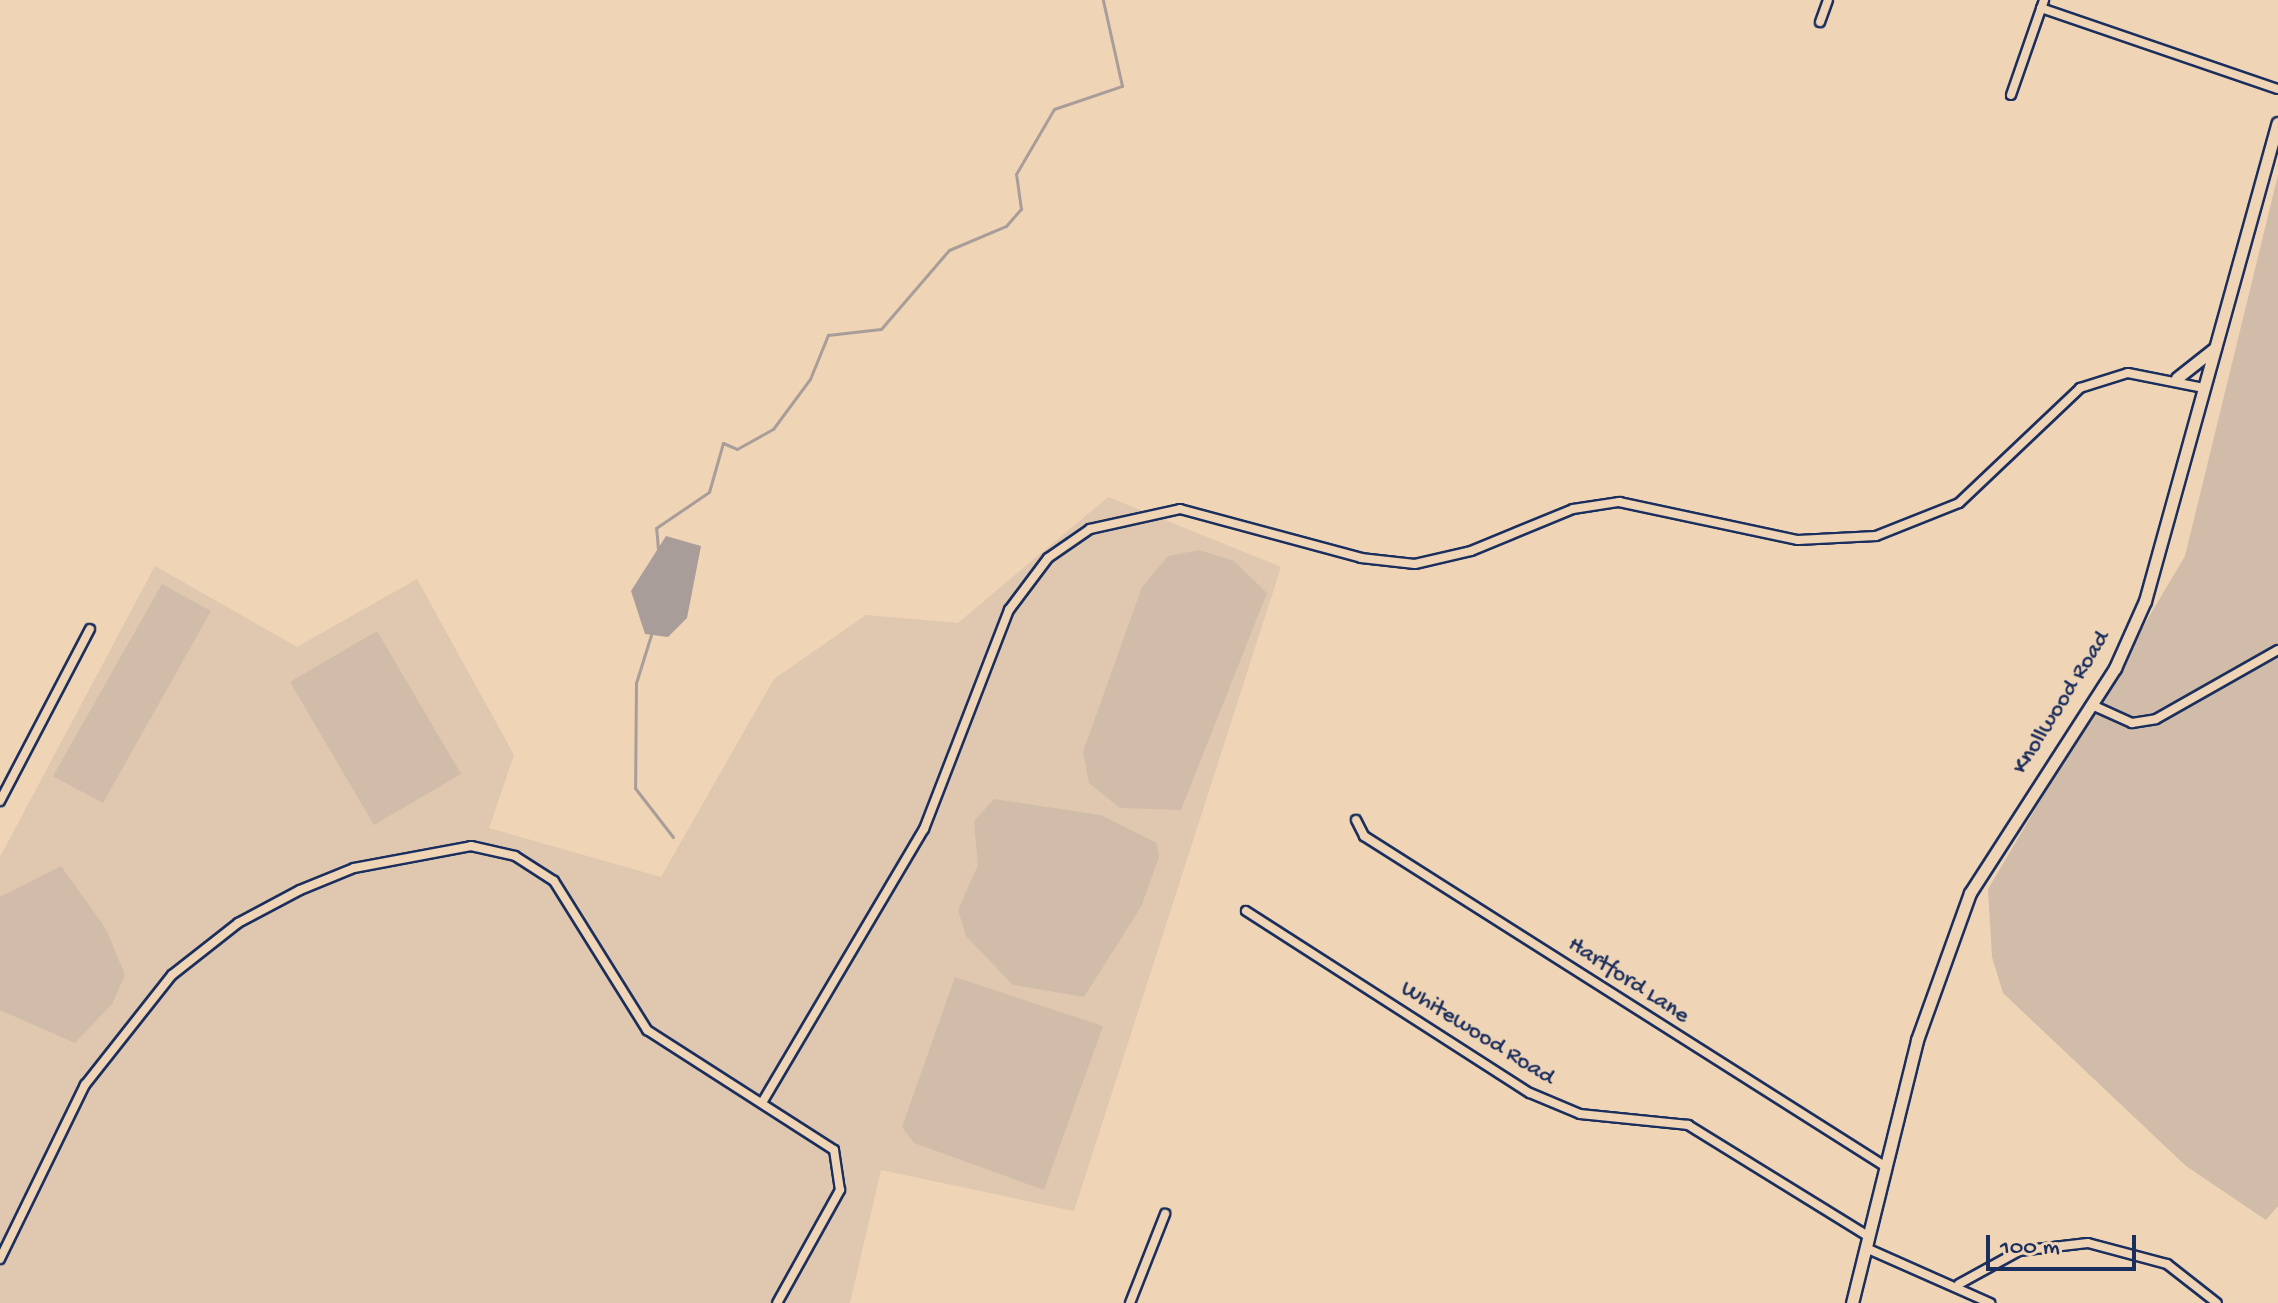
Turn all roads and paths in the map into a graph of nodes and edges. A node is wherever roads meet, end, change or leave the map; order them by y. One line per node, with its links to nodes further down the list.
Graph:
1 (1828, 0): 3 (street)
2 (2043, 4): 4 (street); 5 (street)
3 (1820, 22)
4 (2278, 89)
5 (2011, 95)
6 (2278, 123): 7 (main road, Knollwood Road)
7 (2216, 348): 8 (main road); 9 (main road, Knollwood Road)
8 (2177, 378): 9 (street); 16 (street)
9 (2204, 388): 12 (main road, Knollwood Road)
10 (90, 629): 13 (street)
11 (2278, 650): 12 (street)
12 (2092, 705): 17 (main road, Knollwood Road)
13 (0, 801)
14 (1356, 820): 17 (street, Hartford Lane)
15 (1246, 911): 19 (street, Whitewood Road)
16 (763, 1101): 20 (street); 22 (street)
17 (1886, 1167): 19 (main road, Knollwood Road)
18 (1165, 1214): 23 (street)
19 (1867, 1243): 21 (street); 24 (main road, Knollwood Road)
20 (0, 1259)
21 (1959, 1284): 25 (street); 26 (street)
22 (777, 1303)
23 (1130, 1303)
24 (1852, 1303)
25 (1990, 1303)
26 (2217, 1303)

